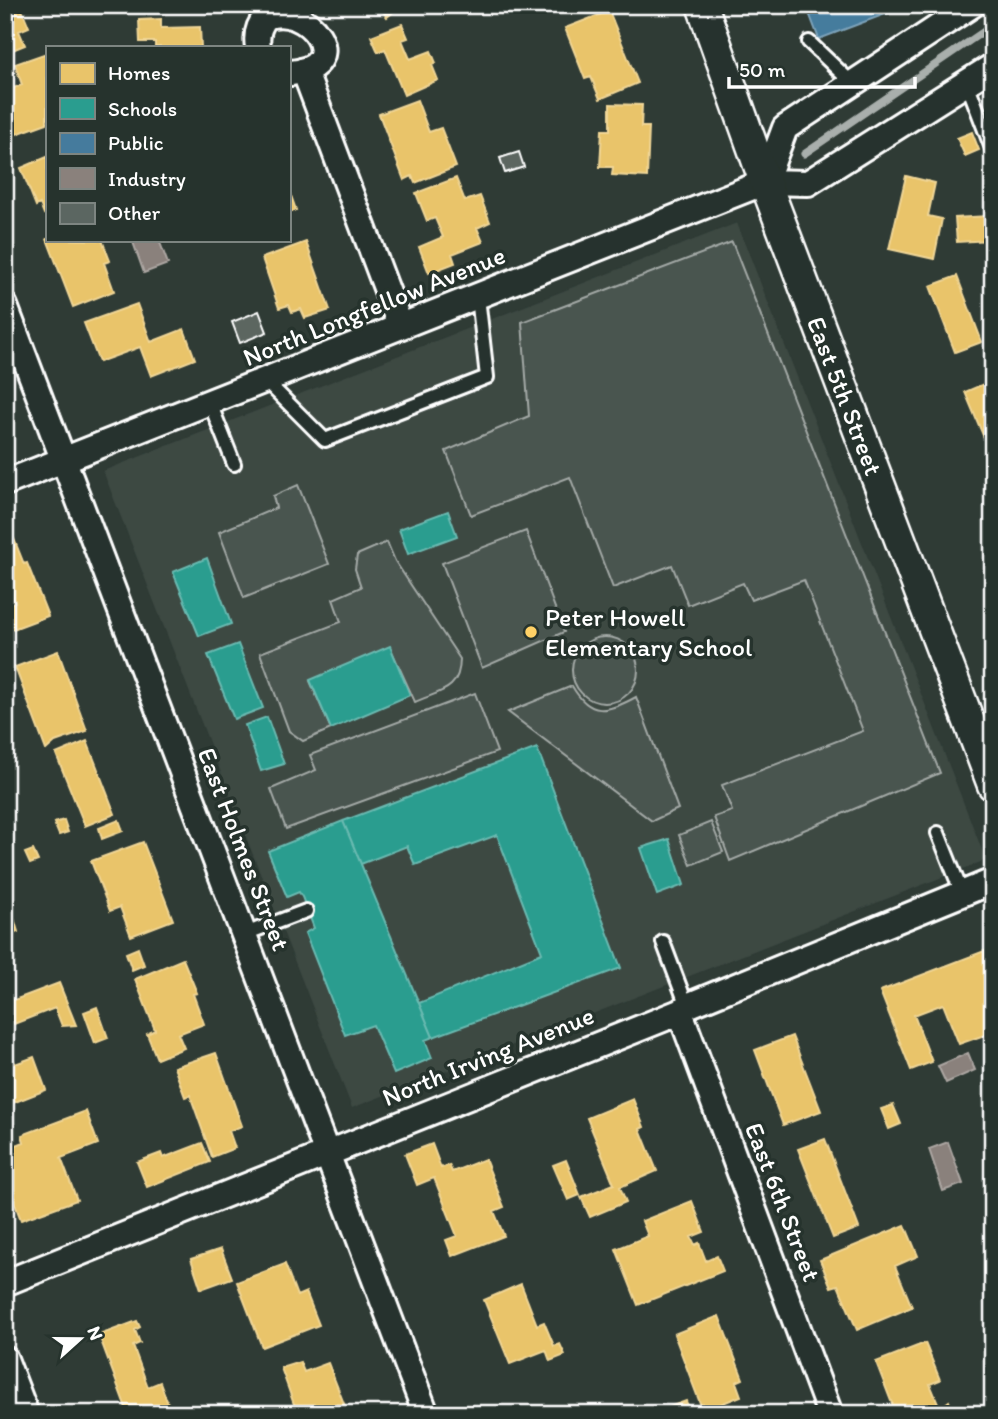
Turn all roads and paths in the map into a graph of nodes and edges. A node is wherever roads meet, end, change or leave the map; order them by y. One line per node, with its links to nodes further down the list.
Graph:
1 (702, 5): 10 (street, East 5th Street)
2 (972, 5): 8 (street)
3 (810, 42): 8 (lane)
4 (258, 46): 6 (street)
5 (993, 66): 7 (street, North Longfellow Avenue)
6 (297, 71): 13 (street)
7 (967, 83): 9 (lane); 10 (street, North Longfellow Avenue)
8 (853, 84): 10 (street)
9 (993, 150)
10 (765, 182): 11 (street, North Longfellow Avenue); 19 (street, East 5th Street)
11 (478, 297): 13 (street, North Longfellow Avenue); 14 (lane)
12 (5, 306): 16 (street, East Holmes Street)
13 (400, 325): 14 (street, North Longfellow Avenue)
14 (266, 381): 15 (street, North Longfellow Avenue)
15 (210, 403): 16 (street, North Longfellow Avenue); 17 (lane)
16 (64, 460): 18 (street, North Longfellow Avenue); 24 (street, East Holmes Street)
17 (234, 464)
18 (5, 484)
19 (993, 785)
20 (938, 833): 22 (lane)
21 (993, 881): 22 (street, North Irving Avenue)
22 (962, 893): 26 (street, North Irving Avenue)
23 (306, 911): 24 (lane)
24 (245, 934): 27 (street, East Holmes Street)
25 (663, 943): 26 (lane)
26 (683, 1009): 27 (street, North Irving Avenue); 32 (street, East 6th Street)
27 (328, 1153): 28 (street, North Irving Avenue); 31 (street, East Holmes Street)
28 (5, 1283)
29 (5, 1359): 30 (street)
30 (26, 1414)
31 (426, 1414)
32 (830, 1414)

